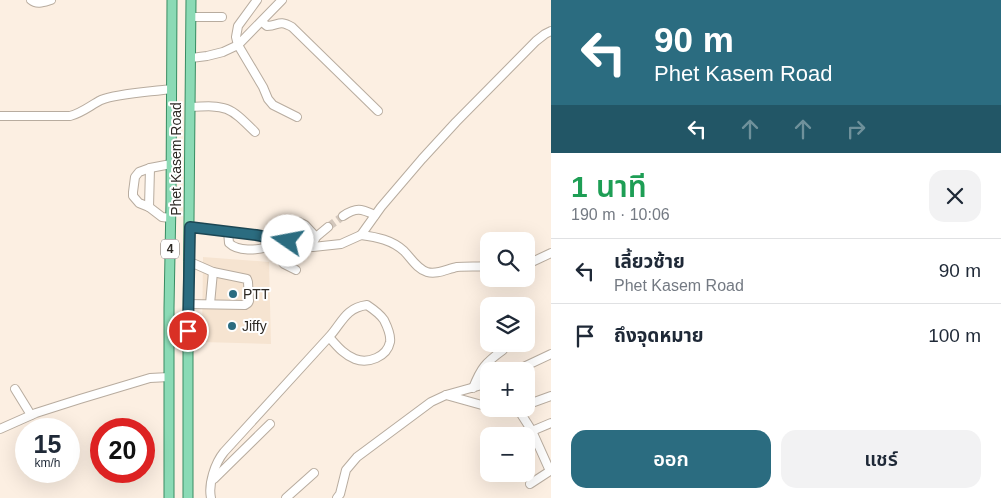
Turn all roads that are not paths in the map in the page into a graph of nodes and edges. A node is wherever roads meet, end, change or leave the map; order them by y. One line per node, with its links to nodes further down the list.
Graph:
1 (31, 0): 2 (street)
2 (51, 0)
3 (172, 0): 13 (main road, Phet Kasem Road / 4)
4 (192, 0): 8 (main road, Phet Kasem Road / 4)
5 (257, 0): 11 (street)
6 (282, 0): 9 (street)
7 (222, 17): 8 (street)
8 (191, 18): 12 (main road, Phet Kasem Road / 4)
9 (262, 22): 11 (street); 15 (street)
10 (551, 31): 22 (street)
11 (238, 45): 12 (street); 17 (street)
12 (191, 58): 14 (main road, Phet Kasem Road / 4)
13 (170, 89): 16 (street); 19 (main road, Phet Kasem Road / 4)
14 (190, 107): 18 (street); 25 (main road, Phet Kasem Road / 4)
15 (378, 111)
16 (0, 116)
17 (297, 117)
18 (255, 132)
19 (171, 164): 20 (street); 24 (main road, Phet Kasem Road / 4)
20 (150, 168): 21 (street); 21 (street)
21 (149, 207): 24 (street)
22 (375, 215): 23 (street); 29 (street)
23 (343, 216)
24 (170, 218): 46 (main road, Phet Kasem Road / 4)
25 (190, 227): 27 (street); 35 (main road, Phet Kasem Road / 4)
26 (328, 227): 30 (street)
27 (228, 231): 28 (street); 32 (street)
28 (259, 235): 31 (street); 32 (street)
29 (361, 235): 33 (street); 37 (street)
30 (316, 237): 31 (street); 33 (street)
31 (275, 238): 33 (street)
32 (268, 246): 38 (street)
33 (313, 247)
34 (551, 253): 36 (street)
35 (188, 261): 39 (street); 40 (main road, Phet Kasem Road / 4)
36 (535, 261)
37 (480, 266)
38 (296, 270)
39 (213, 272): 41 (street); 41 (street)
40 (188, 304): 41 (street); 65 (main road, Phet Kasem Road / 4)
41 (210, 304)
42 (329, 337): 42 (street); 62 (street)
43 (500, 352): 49 (street)
44 (551, 354): 45 (street)
45 (534, 362)
46 (169, 377): 54 (street); 64 (main road, Phet Kasem Road / 4)
47 (480, 386): 49 (street)
48 (15, 388): 54 (street)
49 (473, 388): 50 (street)
50 (446, 395): 53 (street); 68 (street)
51 (551, 396): 52 (street)
52 (535, 402)
53 (480, 404)
54 (31, 415): 57 (street)
55 (551, 423): 58 (street)
56 (270, 424): 62 (street)
57 (0, 429)
58 (535, 429)
59 (535, 437): 60 (street)
60 (550, 471): 63 (street)
61 (314, 473): 67 (street)
62 (212, 481): 66 (street)
63 (530, 484)
64 (169, 498)
65 (188, 498)
66 (211, 498)
67 (286, 498)
68 (337, 498)

